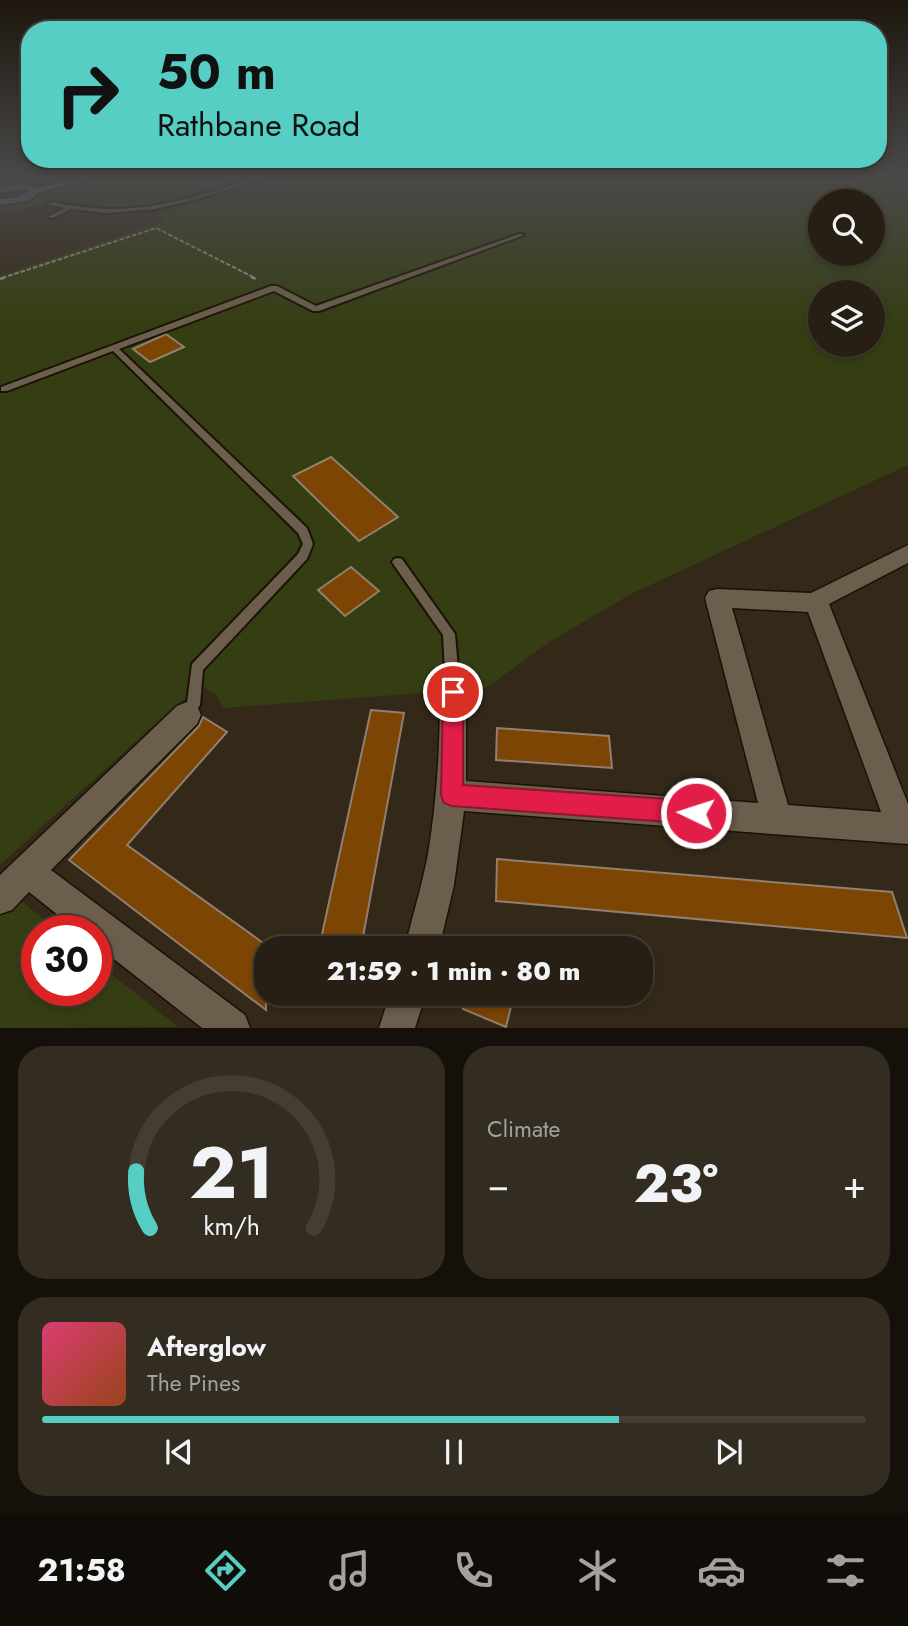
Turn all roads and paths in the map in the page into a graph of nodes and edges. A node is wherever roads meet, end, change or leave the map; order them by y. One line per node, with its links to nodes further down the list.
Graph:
1 (521, 235): 3 (lane)
2 (0, 279): 3 (path)
3 (274, 288): 4 (lane)
4 (113, 346): 5 (lane); 10 (lane)
5 (4, 389)
6 (908, 553): 8 (street)
7 (398, 562): 9 (lane)
8 (817, 603): 12 (street); 13 (street)
9 (453, 692): 11 (street)
10 (187, 715): 14 (street)
11 (452, 795): 12 (street); 16 (street)
12 (777, 819): 13 (street)
13 (905, 828)
14 (28, 872): 15 (street); 18 (street)
15 (0, 898)
16 (425, 936)
17 (404, 1006): 19 (street)
18 (232, 1027)
19 (397, 1027)

